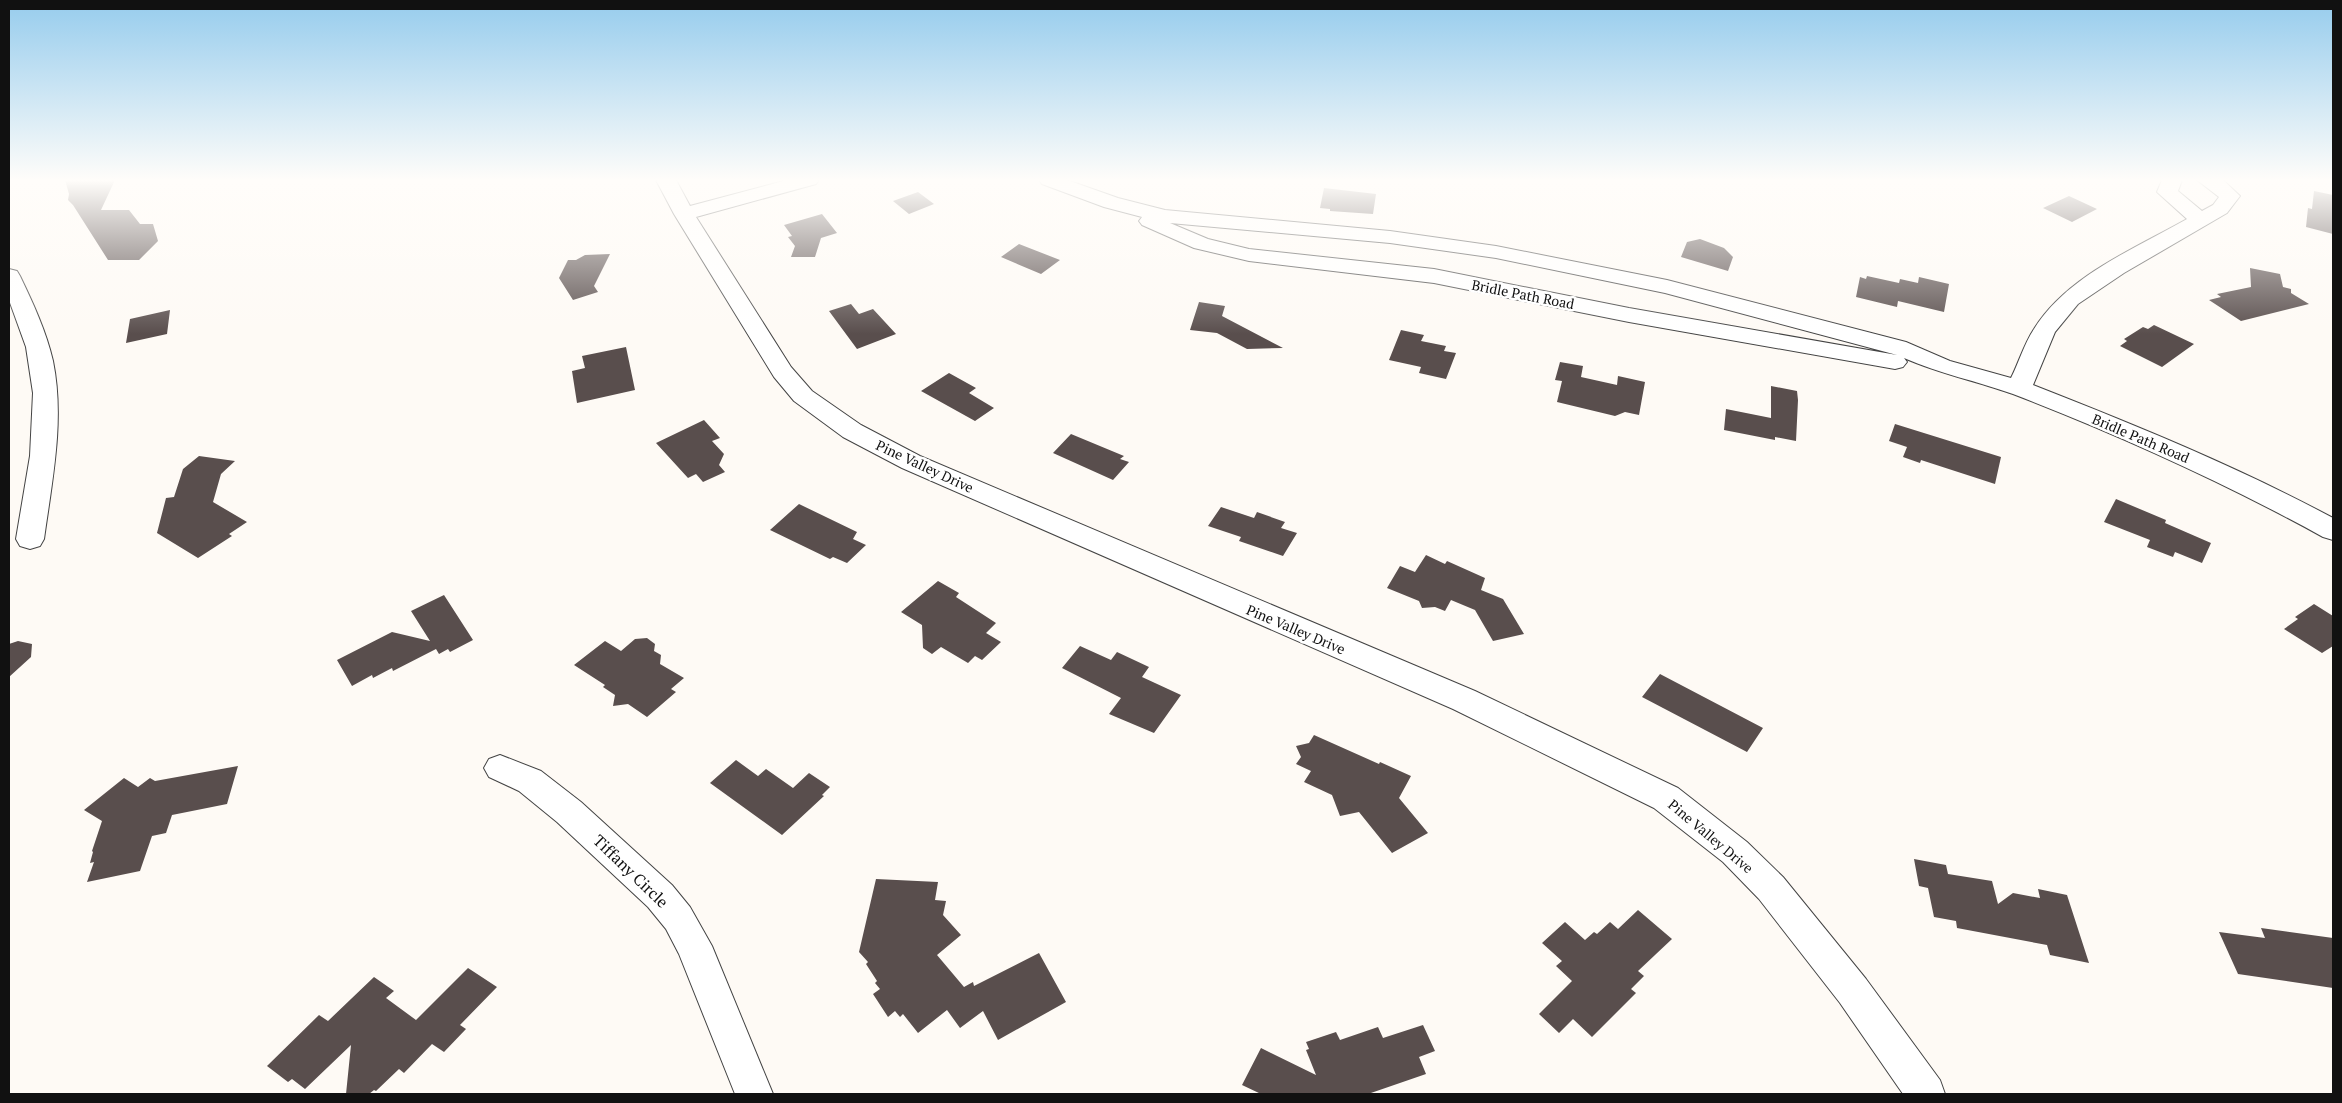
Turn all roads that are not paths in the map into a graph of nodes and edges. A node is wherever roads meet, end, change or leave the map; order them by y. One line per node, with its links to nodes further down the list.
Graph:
1 (695, 231): 12 (street, Pine Valley Drive)
2 (1172, 231): 6 (street, Bridle Path Road)
3 (1331, 231): 6 (street, Bridle Path Road)
4 (2179, 231): 7 (street)
5 (9, 276): 9 (street)
6 (1942, 366): 7 (street, Bridle Path Road)
7 (2019, 388): 8 (street, Bridle Path Road)
8 (2333, 530)
9 (30, 539)
10 (500, 768): 11 (street, Tiffany Circle)
11 (754, 1094)
12 (1926, 1094)

